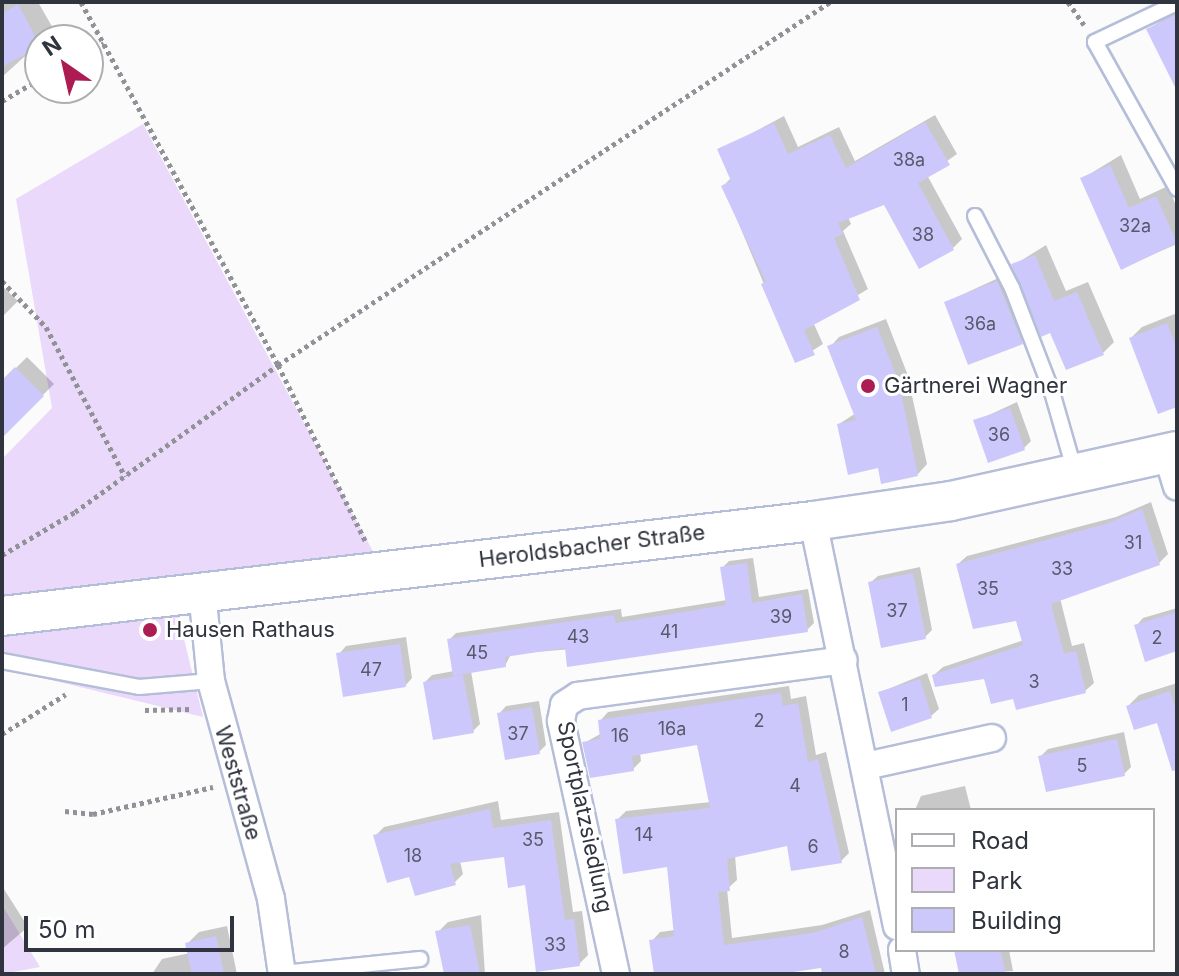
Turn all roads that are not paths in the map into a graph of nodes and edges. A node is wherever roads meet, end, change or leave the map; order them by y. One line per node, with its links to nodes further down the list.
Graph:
1 (1177, 3): 2 (lane)
2 (1177, 189)
3 (975, 216): 5 (lane)
4 (1174, 464): 5 (street, Heroldsbacher Straße)
5 (1076, 476): 6 (street, Heroldsbacher Straße)
6 (813, 521): 7 (street, Heroldsbacher Straße); 9 (street)
7 (202, 591): 8 (street, Heroldsbacher Straße); 11 (street, Weststraße)
8 (2, 616)
9 (844, 660): 13 (street); 18 (street, Sportplatzsiedlung)
10 (2, 661): 11 (lane)
11 (213, 693): 17 (street, Weststraße)
12 (992, 738): 13 (street)
13 (866, 766): 14 (street)
14 (895, 916)
15 (902, 952): 19 (street)
16 (420, 959): 17 (lane)
17 (282, 973)
18 (616, 974)
19 (906, 974)

